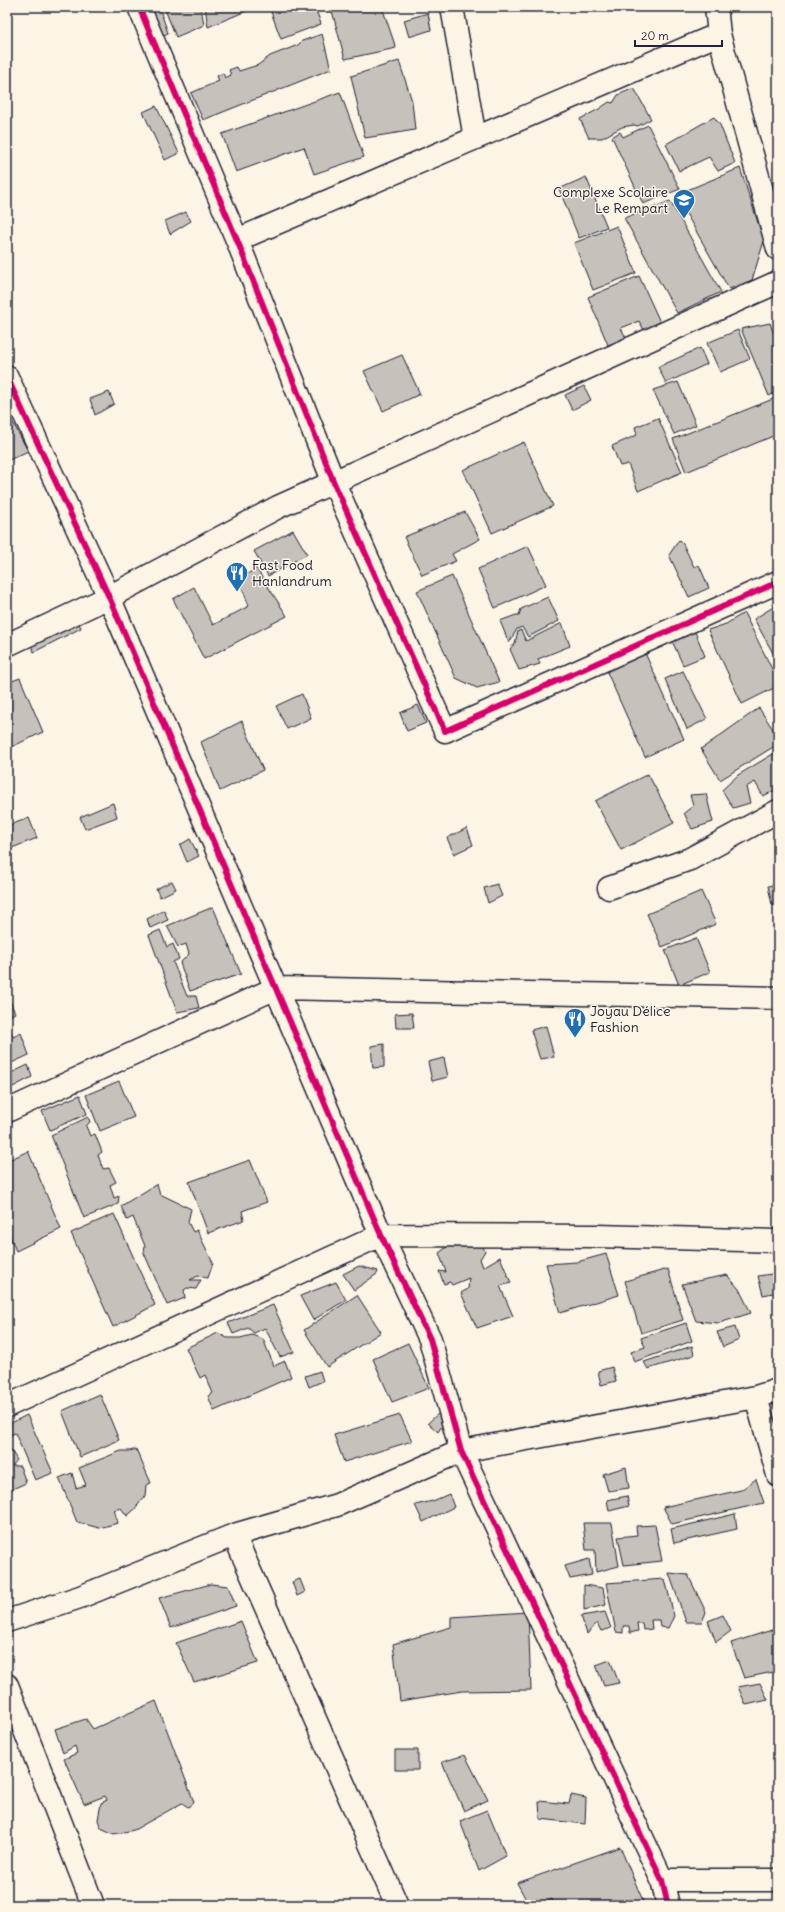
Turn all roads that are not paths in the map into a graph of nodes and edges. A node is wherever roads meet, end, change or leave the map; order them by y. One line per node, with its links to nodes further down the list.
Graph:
1 (139, 7): 6 (street)
2 (452, 7): 5 (street)
3 (716, 7): 4 (street)
4 (719, 34): 5 (street); 7 (street)
5 (475, 138): 6 (street)
6 (237, 240): 10 (street)
7 (778, 249)
8 (778, 282): 10 (street)
9 (7, 377): 12 (street)
10 (334, 483): 11 (street); 12 (street)
11 (778, 582)
12 (110, 597): 13 (street); 16 (street)
13 (7, 645)
14 (778, 811): 15 (street)
15 (609, 888)
16 (276, 988): 17 (street); 18 (street); 19 (street)
17 (778, 998)
18 (7, 1111)
19 (381, 1235): 20 (street); 23 (street); 24 (street)
20 (778, 1241)
21 (778, 1390): 22 (street)
22 (756, 1397): 24 (street); 25 (street)
23 (7, 1406)
24 (461, 1451): 26 (street); 29 (street)
25 (778, 1475)
26 (234, 1535): 27 (street); 32 (street)
27 (7, 1621)
28 (7, 1685): 31 (street)
29 (662, 1880): 30 (street); 33 (street)
30 (778, 1880)
31 (93, 1905)
32 (397, 1905)
33 (668, 1905)

